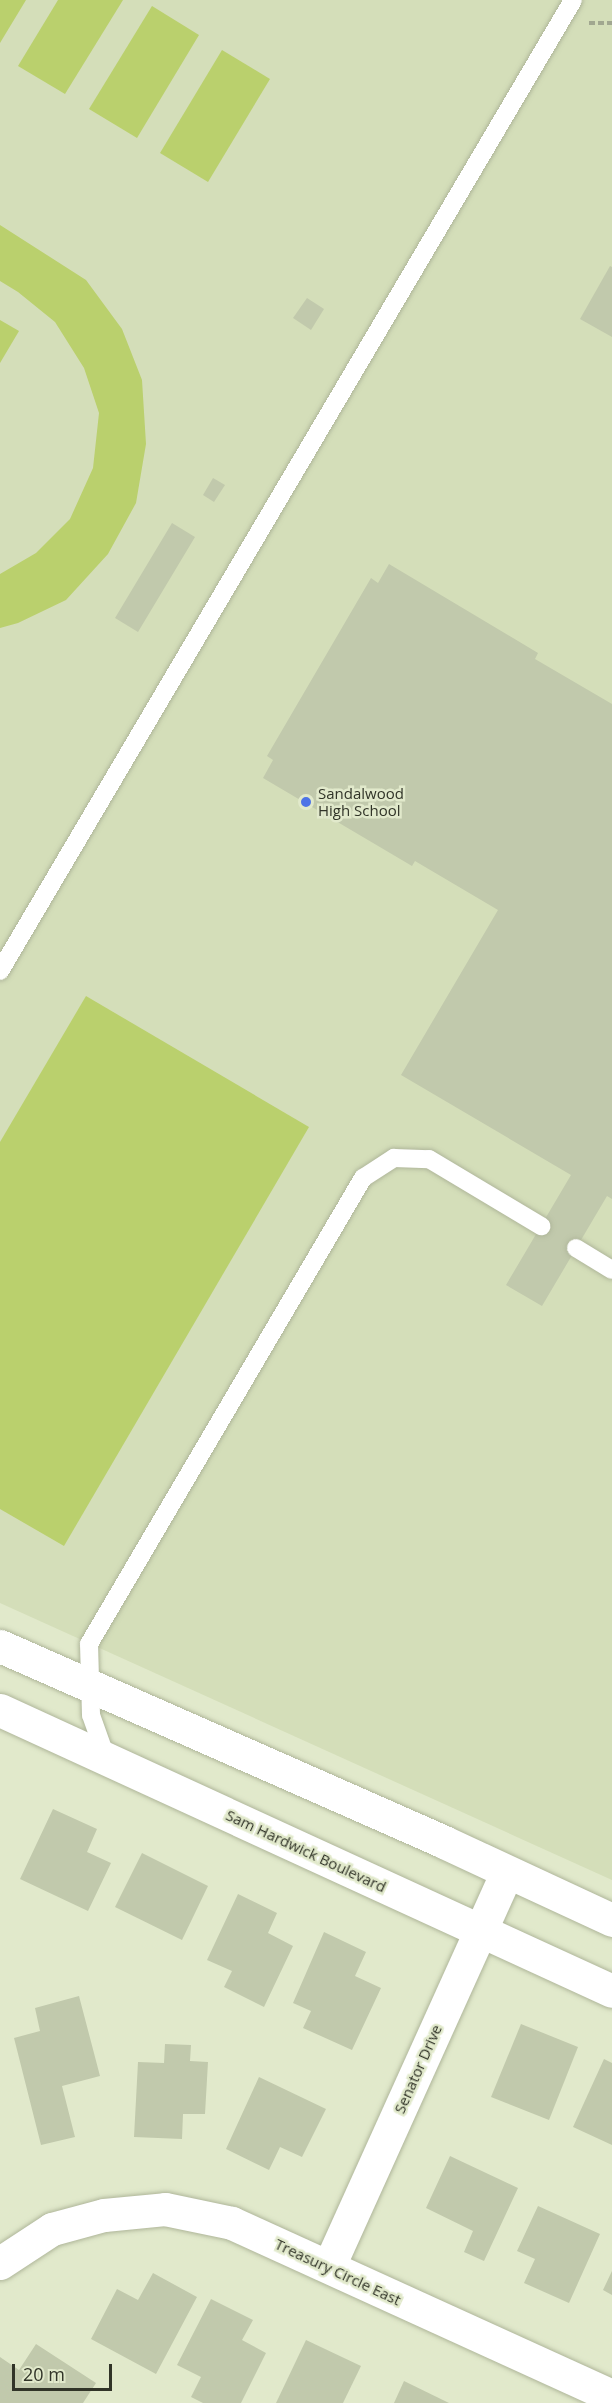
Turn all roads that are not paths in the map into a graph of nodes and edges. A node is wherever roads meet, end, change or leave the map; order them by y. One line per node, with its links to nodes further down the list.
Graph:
1 (573, 0): 2 (lane)
2 (0, 970)
3 (541, 1226): 7 (lane)
4 (576, 1248): 5 (lane)
5 (612, 1270)
6 (0, 1646): 7 (street)
7 (90, 1687): 9 (lane); 10 (street)
8 (0, 1710): 9 (street, Sam Hardwick Boulevard)
9 (107, 1760): 12 (street, Sam Hardwick Boulevard)
10 (507, 1872): 11 (street); 12 (street, Senator Drive)
11 (612, 1920)
12 (480, 1932): 13 (street, Sam Hardwick Boulevard); 15 (street, Senator Drive)
13 (612, 1991)
14 (0, 2263): 15 (street, Treasury Circle East)
15 (328, 2266): 16 (street, Treasury Circle East)
16 (612, 2396)

